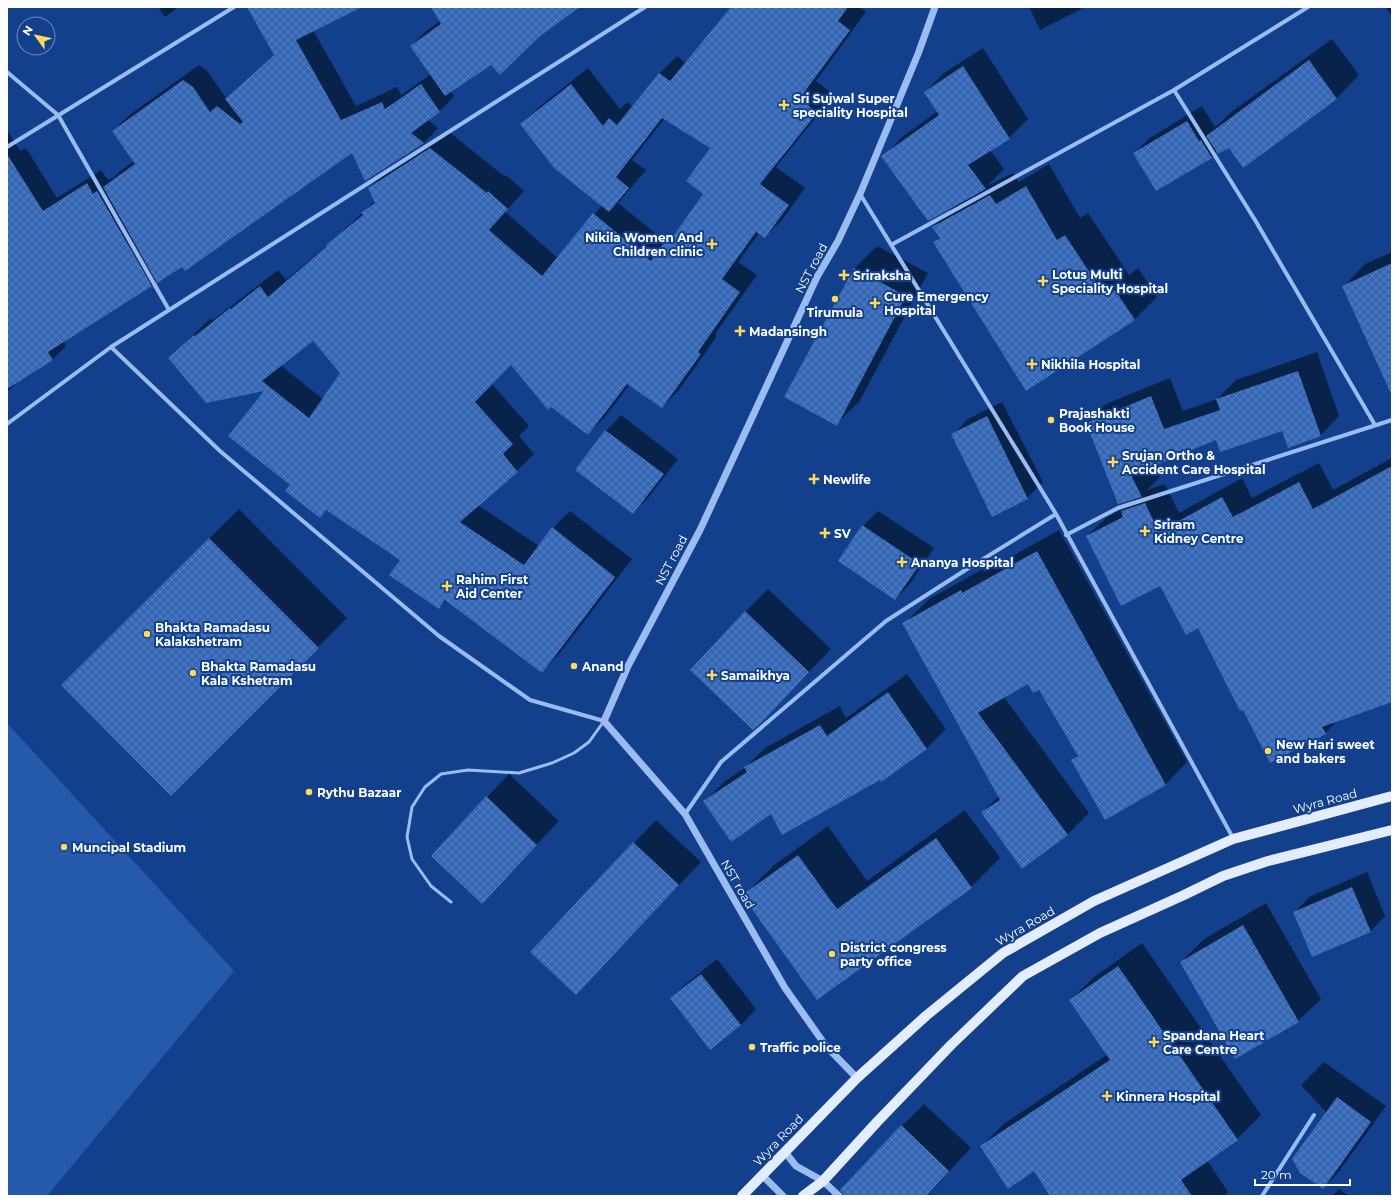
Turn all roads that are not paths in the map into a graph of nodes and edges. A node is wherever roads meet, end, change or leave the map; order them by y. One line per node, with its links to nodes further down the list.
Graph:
1 (234, 7): 7 (street)
2 (645, 7): 11 (street)
3 (935, 7): 9 (street, NST road)
4 (1308, 7): 6 (street)
5 (7, 72): 7 (street)
6 (1174, 90): 10 (street); 15 (street)
7 (58, 115): 8 (street); 11 (street)
8 (7, 147)
9 (860, 194): 10 (street); 18 (street, NST road)
10 (891, 245): 16 (street)
11 (169, 310): 12 (street)
12 (111, 347): 14 (street); 18 (street)
13 (1392, 420): 15 (street)
14 (7, 424)
15 (1376, 425): 17 (street)
16 (1056, 514): 17 (street); 20 (street)
17 (1066, 535): 22 (street)
18 (604, 722): 20 (street, NST road); 23 (lane)
19 (1392, 796): 22 (main road, Wyra Road)
20 (686, 814): 24 (street, NST road)
21 (1392, 830): 28 (main road)
22 (1233, 839): 24 (main road, Wyra Road)
23 (451, 902)
24 (857, 1078): 26 (main road, Wyra Road)
25 (1314, 1115): 33 (street)
26 (785, 1152): 27 (main road, Wyra Road); 28 (street)
27 (762, 1175): 29 (main road, Wyra Road); 30 (street)
28 (823, 1181): 31 (main road); 32 (street)
29 (742, 1196)
30 (783, 1196)
31 (803, 1196)
32 (838, 1196)
33 (1262, 1196)

